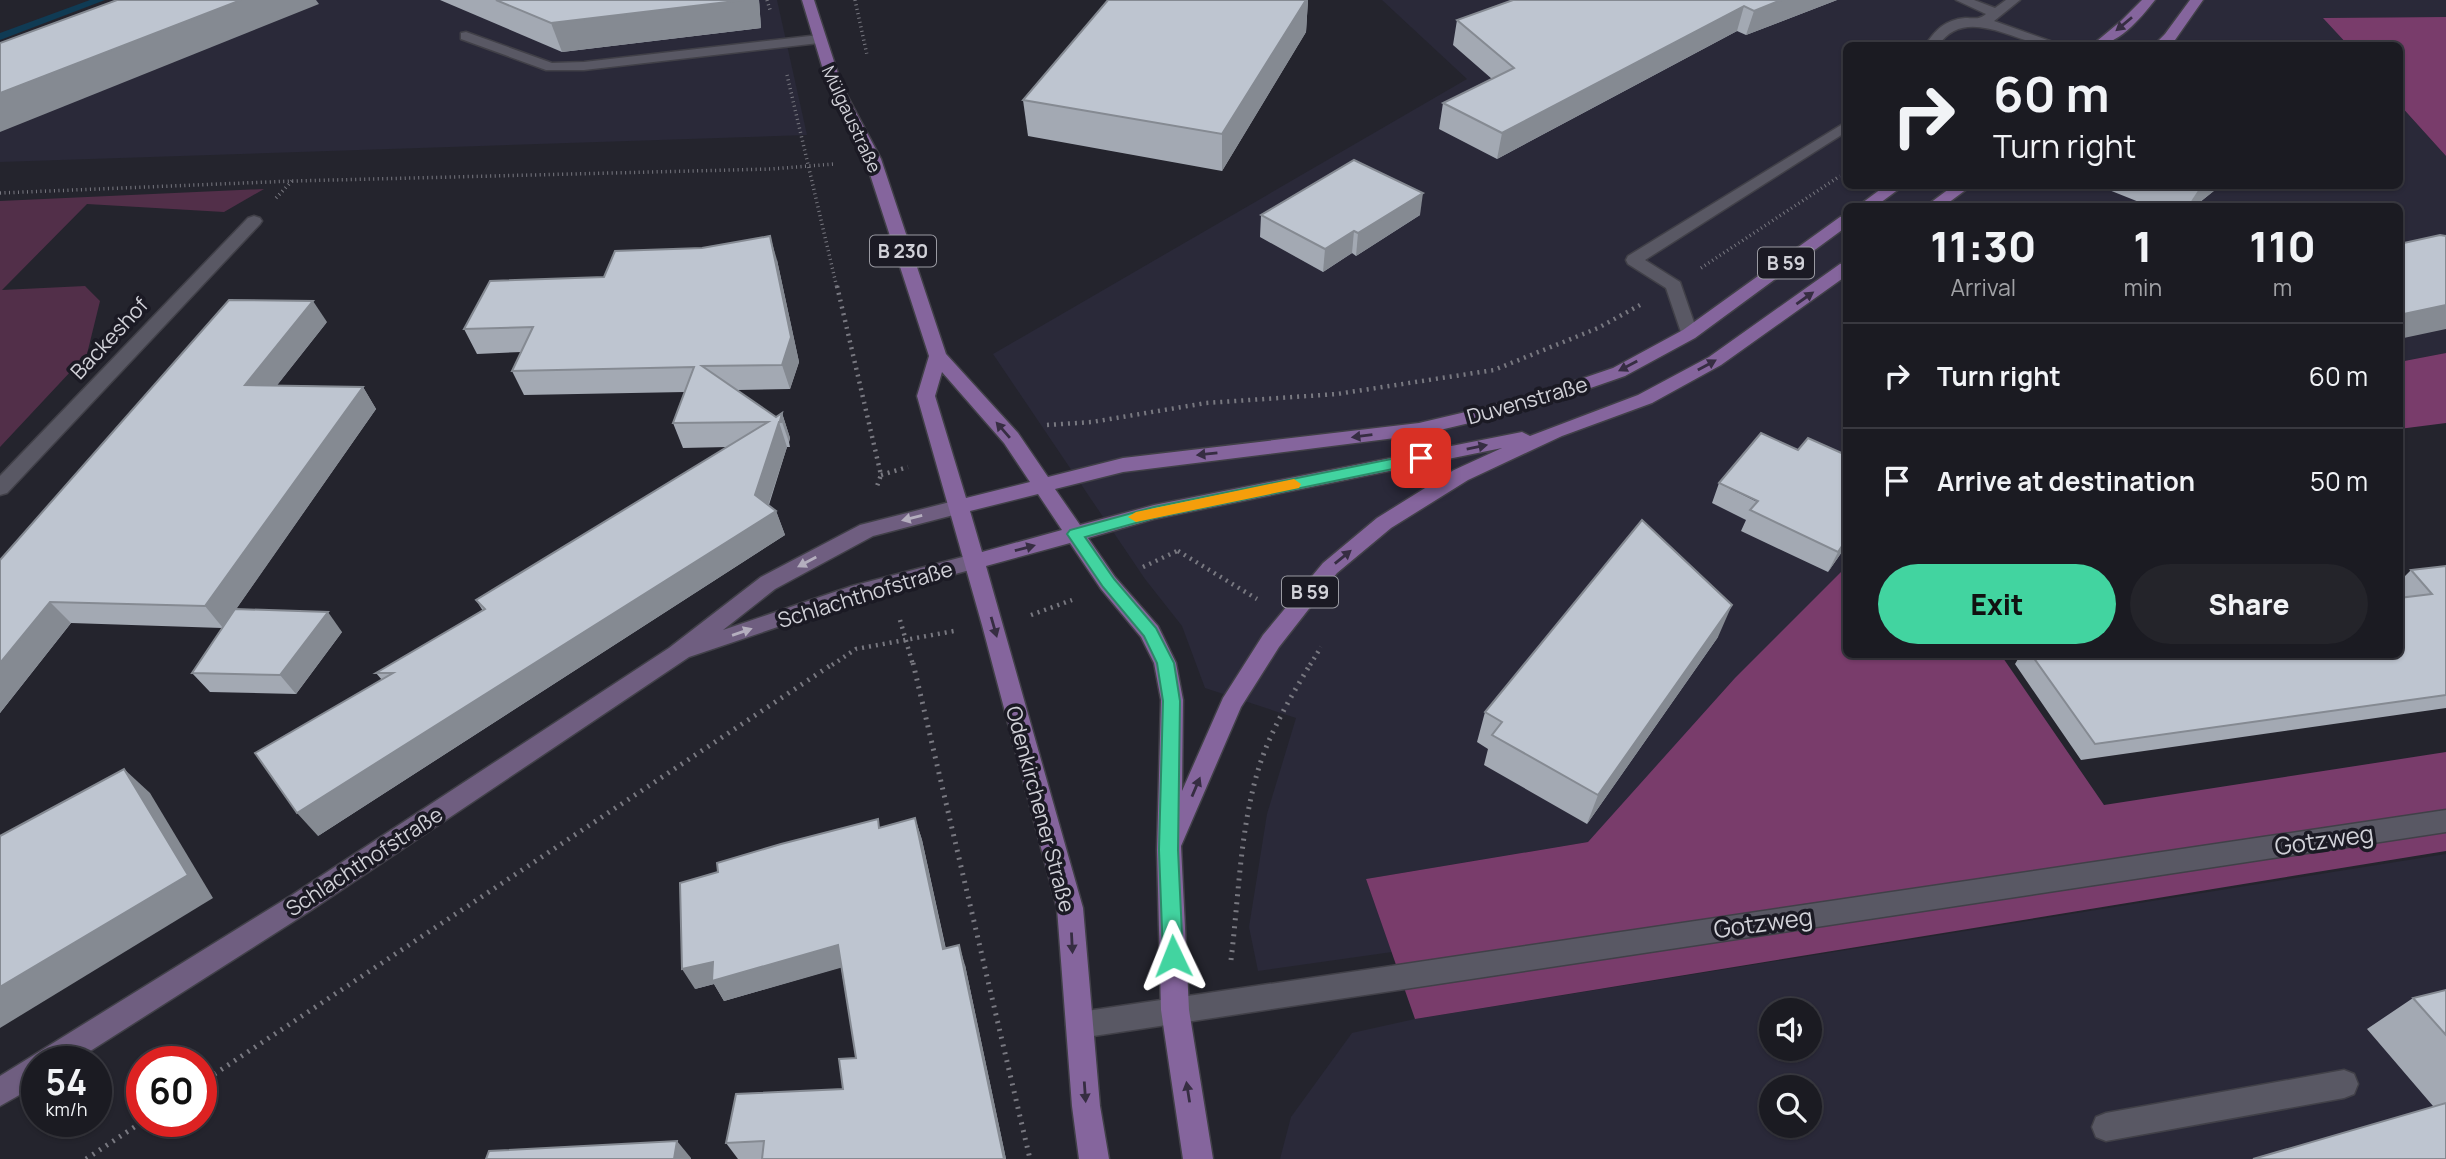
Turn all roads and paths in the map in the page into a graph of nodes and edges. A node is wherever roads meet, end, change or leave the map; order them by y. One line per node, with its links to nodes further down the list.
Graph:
1 (808, 0): 9 (main road, Mülgaustraße / B 230)
2 (1962, 0): 6 (street)
3 (2014, 0): 6 (street)
4 (2149, 0): 12 (main road, one-way to 12)
5 (2197, 0): 13 (main road)
6 (1995, 13): 7 (street)
7 (1983, 23): 10 (street); 11 (street)
8 (466, 36): 9 (street)
9 (819, 39): 16 (main road, Mülgaustraße / B 230)
10 (1933, 42)
11 (2045, 42)
12 (2101, 42)
13 (2164, 42)
14 (1843, 128): 27 (street)
15 (806, 152): 17 (path)
16 (873, 159): 17 (path); 29 (main road, Mülgaustraße / B 230)
17 (808, 168): 21 (path); 32 (path)
18 (1843, 173): 27 (path)
19 (1891, 189): 22 (main road)
20 (1959, 189): 23 (main road)
21 (0, 193)
22 (1870, 203)
23 (1938, 203)
24 (254, 221): 34 (street, Backeshof)
25 (1843, 222): 28 (main road, Duvenstraße / B 59)
26 (1843, 270): 31 (main road, Duvenstraße / B 59, one-way to 26)
27 (1674, 286): 28 (street); 30 (path)
28 (1689, 334): 33 (main road, Duvenstraße / B 59, one-way to 33)
29 (938, 356): 33 (main road, Mülgaustraße / B 230, one-way to 29); 35 (main road)
30 (1051, 424)
31 (1555, 432): 36 (main road, B 59, one-way to 31); 39 (main road, B 59, one-way to 31)
32 (881, 475)
33 (1043, 485): 35 (main road, Duvenstraße / B 59); 36 (main road, Mülgaustraße / B 230)
34 (0, 488)
35 (958, 506): 37 (main road, Odenkirchener Straße); 42 (main road, Schlachthofstraße, one-way to 42)
36 (1075, 534): 37 (main road, B 59, one-way to 36); 38 (main road, B 230)
37 (974, 562): 40 (main road, Odenkirchener Straße); 42 (main road, Schlachthofstraße, one-way to 37)
38 (1108, 583): 39 (path); 40 (path); 44 (main road, B 230)
39 (1288, 618): 44 (main road, B 59, one-way to 39); 45 (path)
40 (993, 625): 41 (path); 47 (main road, Odenkirchener Straße, one-way to 47)
41 (907, 639): 49 (path); 56 (path)
42 (677, 654): 48 (main road, Schlachthofstraße)
43 (2446, 821): 46 (street, Gotzweg)
44 (1169, 850): 46 (main road, B 59)
45 (1230, 965)
46 (1175, 1010): 47 (street, Gotzweg); 58 (main road, B 59, one-way to 46)
47 (1080, 1025): 57 (main road, Odenkirchener Straße, one-way to 57)
48 (73, 1046)
49 (217, 1072)
50 (21, 1079): 52 (main road)
51 (2344, 1084): 53 (street)
52 (0, 1092)
53 (2106, 1128)
54 (126, 1133): 55 (path)
55 (86, 1159)
56 (1030, 1159)
57 (1094, 1159)
58 (1198, 1159)

